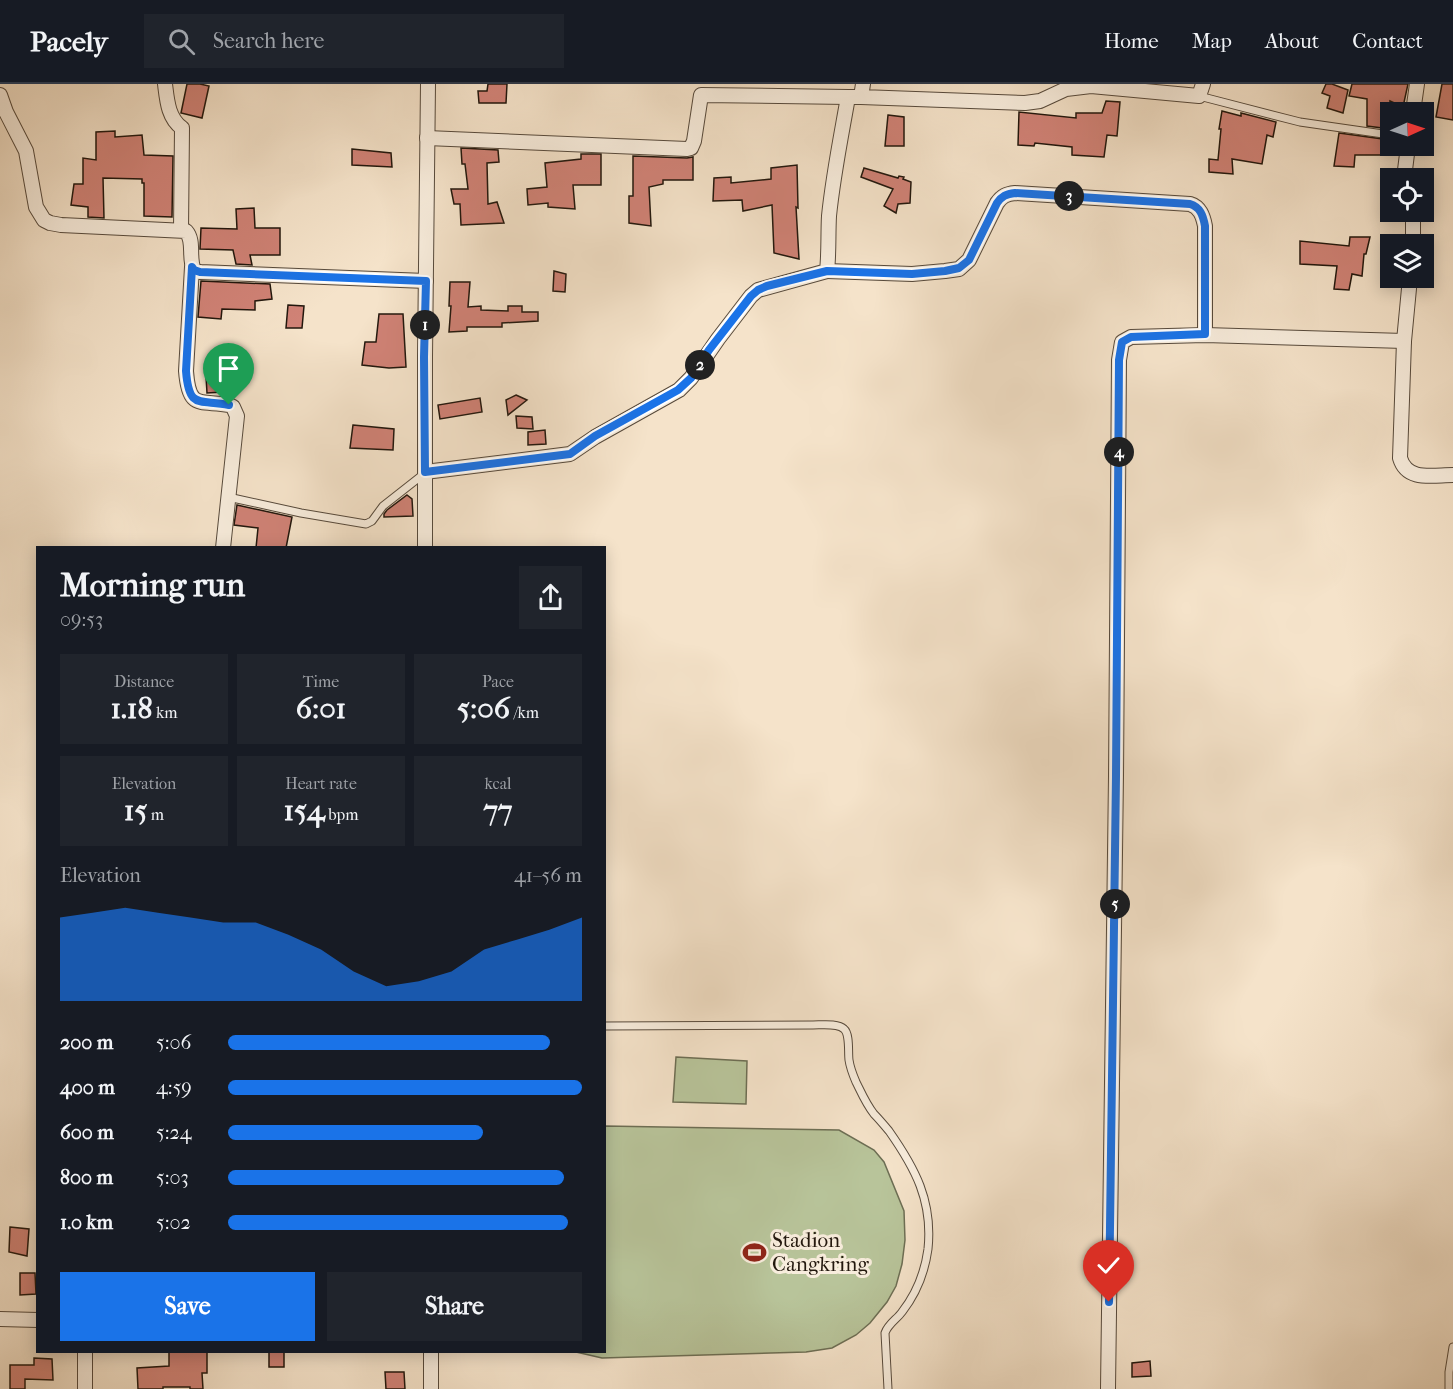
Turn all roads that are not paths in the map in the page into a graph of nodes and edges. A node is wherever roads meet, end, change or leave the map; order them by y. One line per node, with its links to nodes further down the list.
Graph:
1 (165, 84): 10 (street)
2 (428, 84): 9 (street)
3 (1417, 84): 7 (street)
4 (1201, 90): 5 (street); 8 (lane)
5 (857, 93): 9 (street); 12 (street)
6 (0, 95): 10 (street)
7 (1414, 102)
8 (1380, 134)
9 (427, 138): 13 (street)
10 (181, 230): 11 (street)
11 (192, 267): 13 (street); 19 (street)
12 (827, 271): 15 (street); 17 (street)
13 (426, 281): 17 (street)
14 (1409, 288): 16 (street)
15 (1205, 334): 16 (street); 31 (street)
16 (1404, 341): 18 (street)
17 (425, 472): 19 (lane); 21 (street)
18 (1453, 475)
19 (228, 497): 20 (street)
20 (223, 546)
21 (425, 546)
22 (606, 1026): 30 (lane)
23 (0, 1318): 24 (street)
24 (36, 1320)
25 (1453, 1347): 32 (lane)
26 (85, 1353): 28 (street)
27 (431, 1353): 29 (street)
28 (85, 1389)
29 (431, 1389)
30 (888, 1389)
31 (1108, 1389)
32 (1449, 1389)

